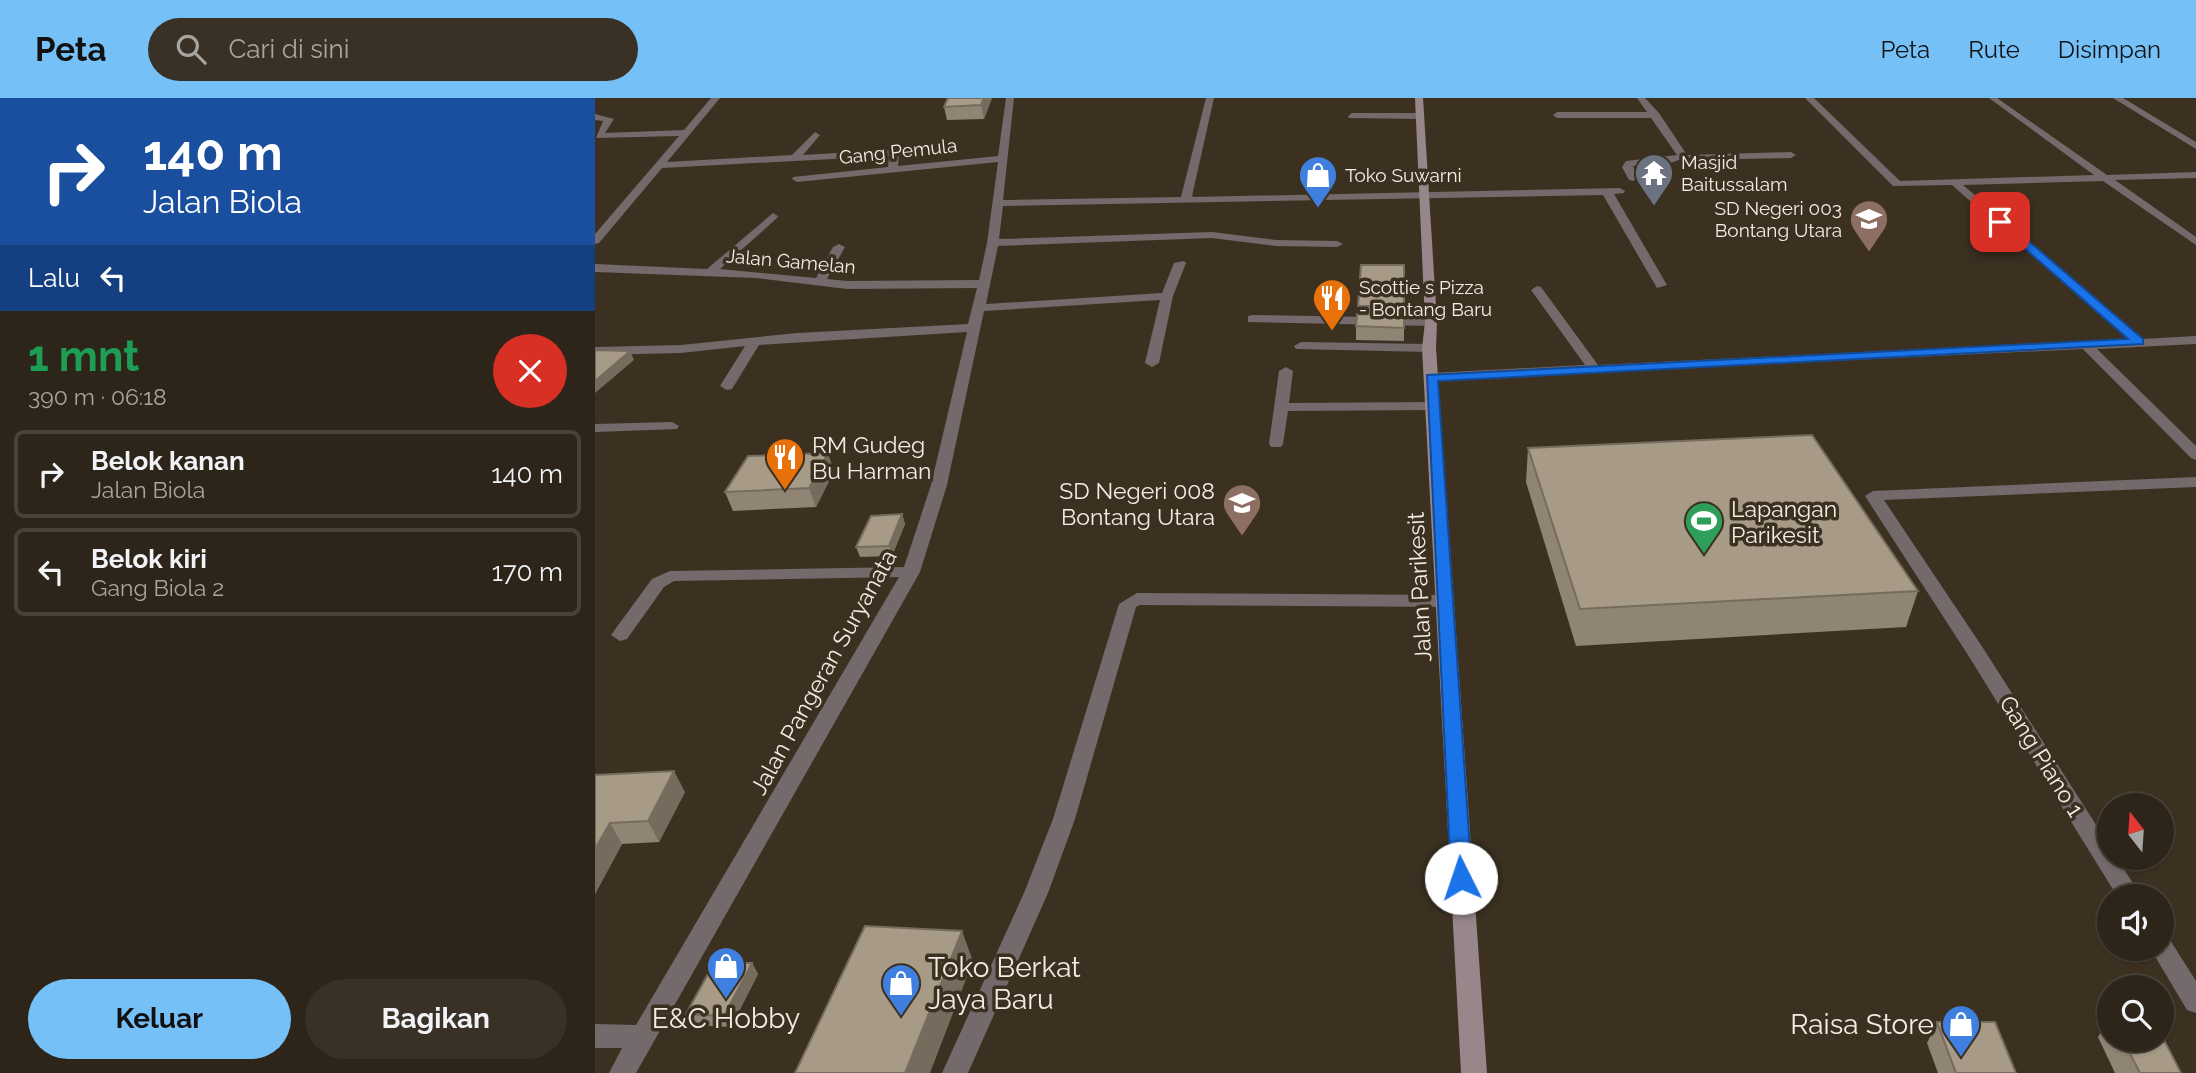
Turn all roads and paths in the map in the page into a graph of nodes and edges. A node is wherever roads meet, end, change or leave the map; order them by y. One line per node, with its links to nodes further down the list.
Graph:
1 (716, 98): 14 (street)
2 (1010, 98): 21 (street, Jalan Pangeran Suryanata)
3 (1210, 98): 32 (street)
4 (1419, 98): 10 (street, Jalan Parikesit)
5 (1641, 98): 12 (street)
6 (1809, 98): 28 (street)
7 (2117, 98): 17 (street)
8 (1993, 99): 27 (street)
9 (1352, 116): 10 (street)
10 (1420, 116): 31 (street, Jalan Parikesit)
11 (1557, 116): 12 (street)
12 (1656, 116): 20 (street)
13 (595, 117): 16 (street)
14 (685, 133): 16 (street); 22 (street)
15 (815, 135): 19 (street)
16 (597, 136)
17 (2196, 146)
18 (1791, 155): 20 (street)
19 (795, 158): 22 (street); 23 (street)
20 (1681, 158): 25 (street)
21 (1002, 159): 23 (street, Gang Pemula); 33 (street, Jalan Pangeran Suryanata)
22 (659, 165): 35 (street)
23 (893, 169): 26 (street, Gang Pemula)
24 (2196, 175): 27 (street)
25 (1633, 178)
26 (797, 179)
27 (2112, 181): 28 (street); 36 (street)
28 (1958, 185): 53 (street)
29 (1620, 191): 30 (street)
30 (1607, 192): 31 (street); 45 (street)
31 (1424, 197): 32 (street); 50 (street, Jalan Parikesit)
32 (1192, 200): 33 (street)
33 (997, 204): 37 (street, Jalan Pangeran Suryanata)
34 (773, 216): 42 (street)
35 (595, 241)
36 (2196, 242)
37 (993, 243): 38 (street); 44 (street, Jalan Pangeran Suryanata)
38 (1337, 244)
39 (839, 247): 43 (street)
40 (1180, 263): 47 (street)
41 (595, 268): 42 (street, Jalan Gamelan)
42 (710, 272): 43 (street, Jalan Gamelan)
43 (819, 282): 44 (street, Jalan Gamelan)
44 (984, 284): 48 (street, Jalan Pangeran Suryanata)
45 (1661, 285)
46 (1537, 290): 60 (street)
47 (1167, 296): 48 (street); 59 (street)
48 (978, 308): 51 (street, Jalan Pangeran Suryanata)
49 (1252, 319): 50 (street)
50 (1431, 322): 57 (street, Jalan Parikesit)
51 (973, 328): 54 (street); 71 (street, Jalan Pangeran Suryanata)
52 (2196, 340): 53 (street)
53 (2138, 342): 55 (street)
54 (754, 343): 58 (street); 63 (street)
55 (2085, 344): 60 (street); 69 (street)
56 (1301, 346): 57 (street)
57 (1429, 348): 62 (street, Jalan Parikesit)
58 (595, 351)
59 (1152, 363)
60 (1594, 369): 62 (street)
61 (1286, 370): 65 (street)
62 (1431, 377): 64 (street, Jalan Parikesit)
63 (727, 386)
64 (1433, 406): 65 (street); 72 (street, Jalan Parikesit)
65 (1281, 407): 68 (street)
66 (671, 426): 67 (street)
67 (595, 428)
68 (1276, 444)
69 (2196, 454)
70 (2196, 482): 74 (street, Gang Piano 1)
71 (911, 572): 73 (street); 78 (street, Jalan Pangeran Suryanata)
72 (1446, 601): 80 (street); 81 (street, Jalan Parikesit)
73 (621, 635)
74 (2121, 884)
75 (2170, 961): 76 (street)
76 (2196, 1002)
77 (595, 1036): 78 (street)
78 (644, 1037): 79 (street, Jalan Pangeran Suryanata)
79 (622, 1073)
80 (955, 1073)
81 (1474, 1073)

